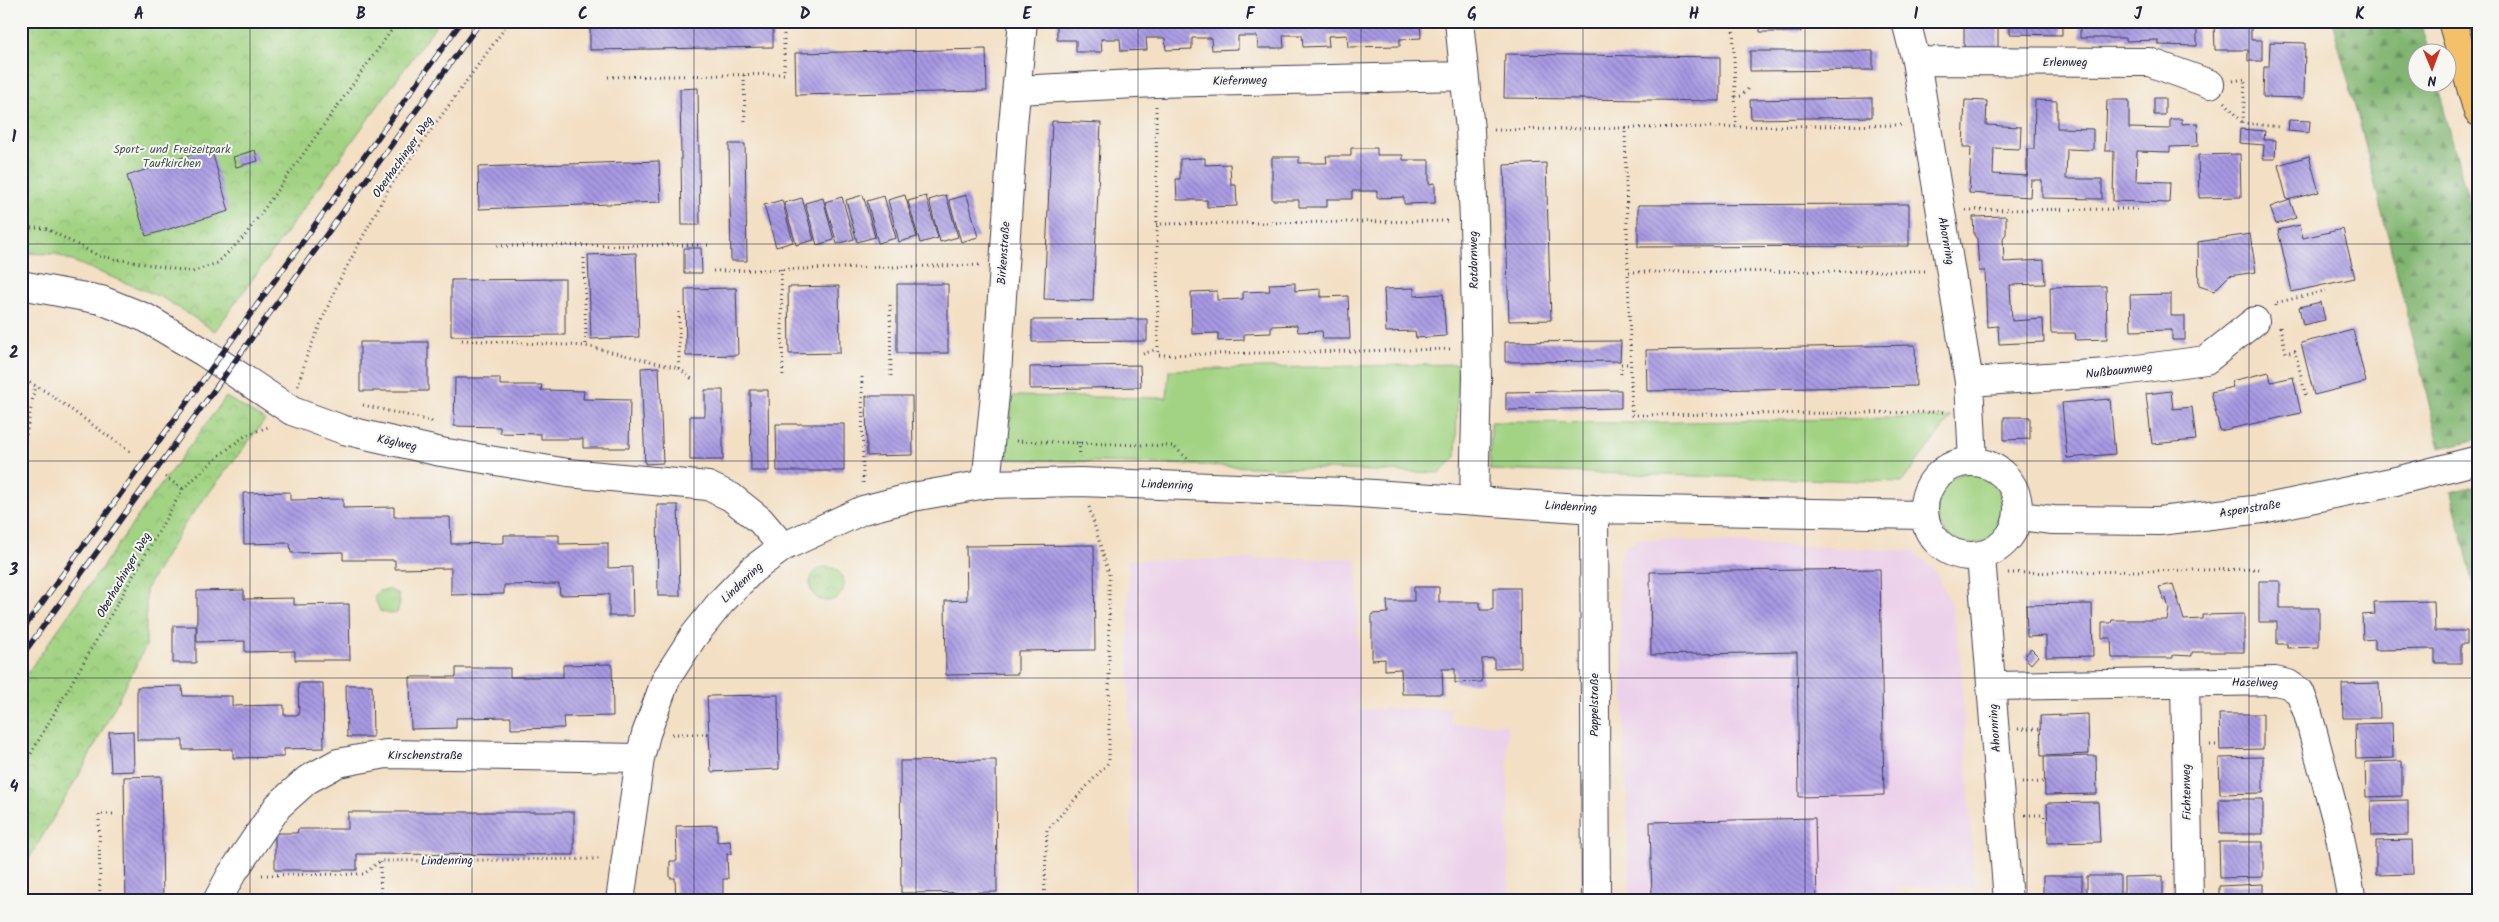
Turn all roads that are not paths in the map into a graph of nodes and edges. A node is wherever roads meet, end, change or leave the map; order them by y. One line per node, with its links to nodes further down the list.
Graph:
1 (1023, 21): 8 (street, Birkenstraße)
2 (1459, 21): 6 (street, Rotdornweg)
3 (1906, 21): 5 (street, Ahornring)
4 (2452, 21): 9 (highway)
5 (1916, 61): 7 (street, Erlenweg); 12 (street, Ahornring)
6 (1463, 76): 8 (street, Kiefernweg); 16 (street, Rotdornweg)
7 (2210, 84)
8 (1017, 90): 15 (street, Birkenstraße)
9 (2478, 112)
10 (21, 285): 20 (street, Köglweg)
11 (2270, 319): 12 (street, Nußbaumweg)
12 (1969, 382): 14 (street, Ahornring)
13 (2478, 460): 19 (street, Aspenstraße)
14 (1973, 462): 18 (street); 19 (street)
15 (986, 484): 16 (street, Lindenring); 20 (street, Lindenring)
16 (1474, 499): 17 (street, Lindenring)
17 (1594, 508): 18 (street, Lindenring); 27 (street, Pappelstraße)
18 (1924, 515): 21 (street)
19 (2018, 516): 21 (street)
20 (783, 547): 24 (street, Lindenring)
21 (1982, 564): 23 (street, Ahornring)
22 (2185, 683): 23 (street, Haselweg); 29 (street, Fichtenweg); 30 (street, Haselweg)
23 (1992, 686): 28 (street, Ahornring)
24 (643, 746): 25 (street, Kirschenstraße); 26 (street, Lindenring)
25 (217, 901)
26 (620, 901)
27 (1596, 901)
28 (2008, 901)
29 (2189, 901)
30 (2352, 901)

